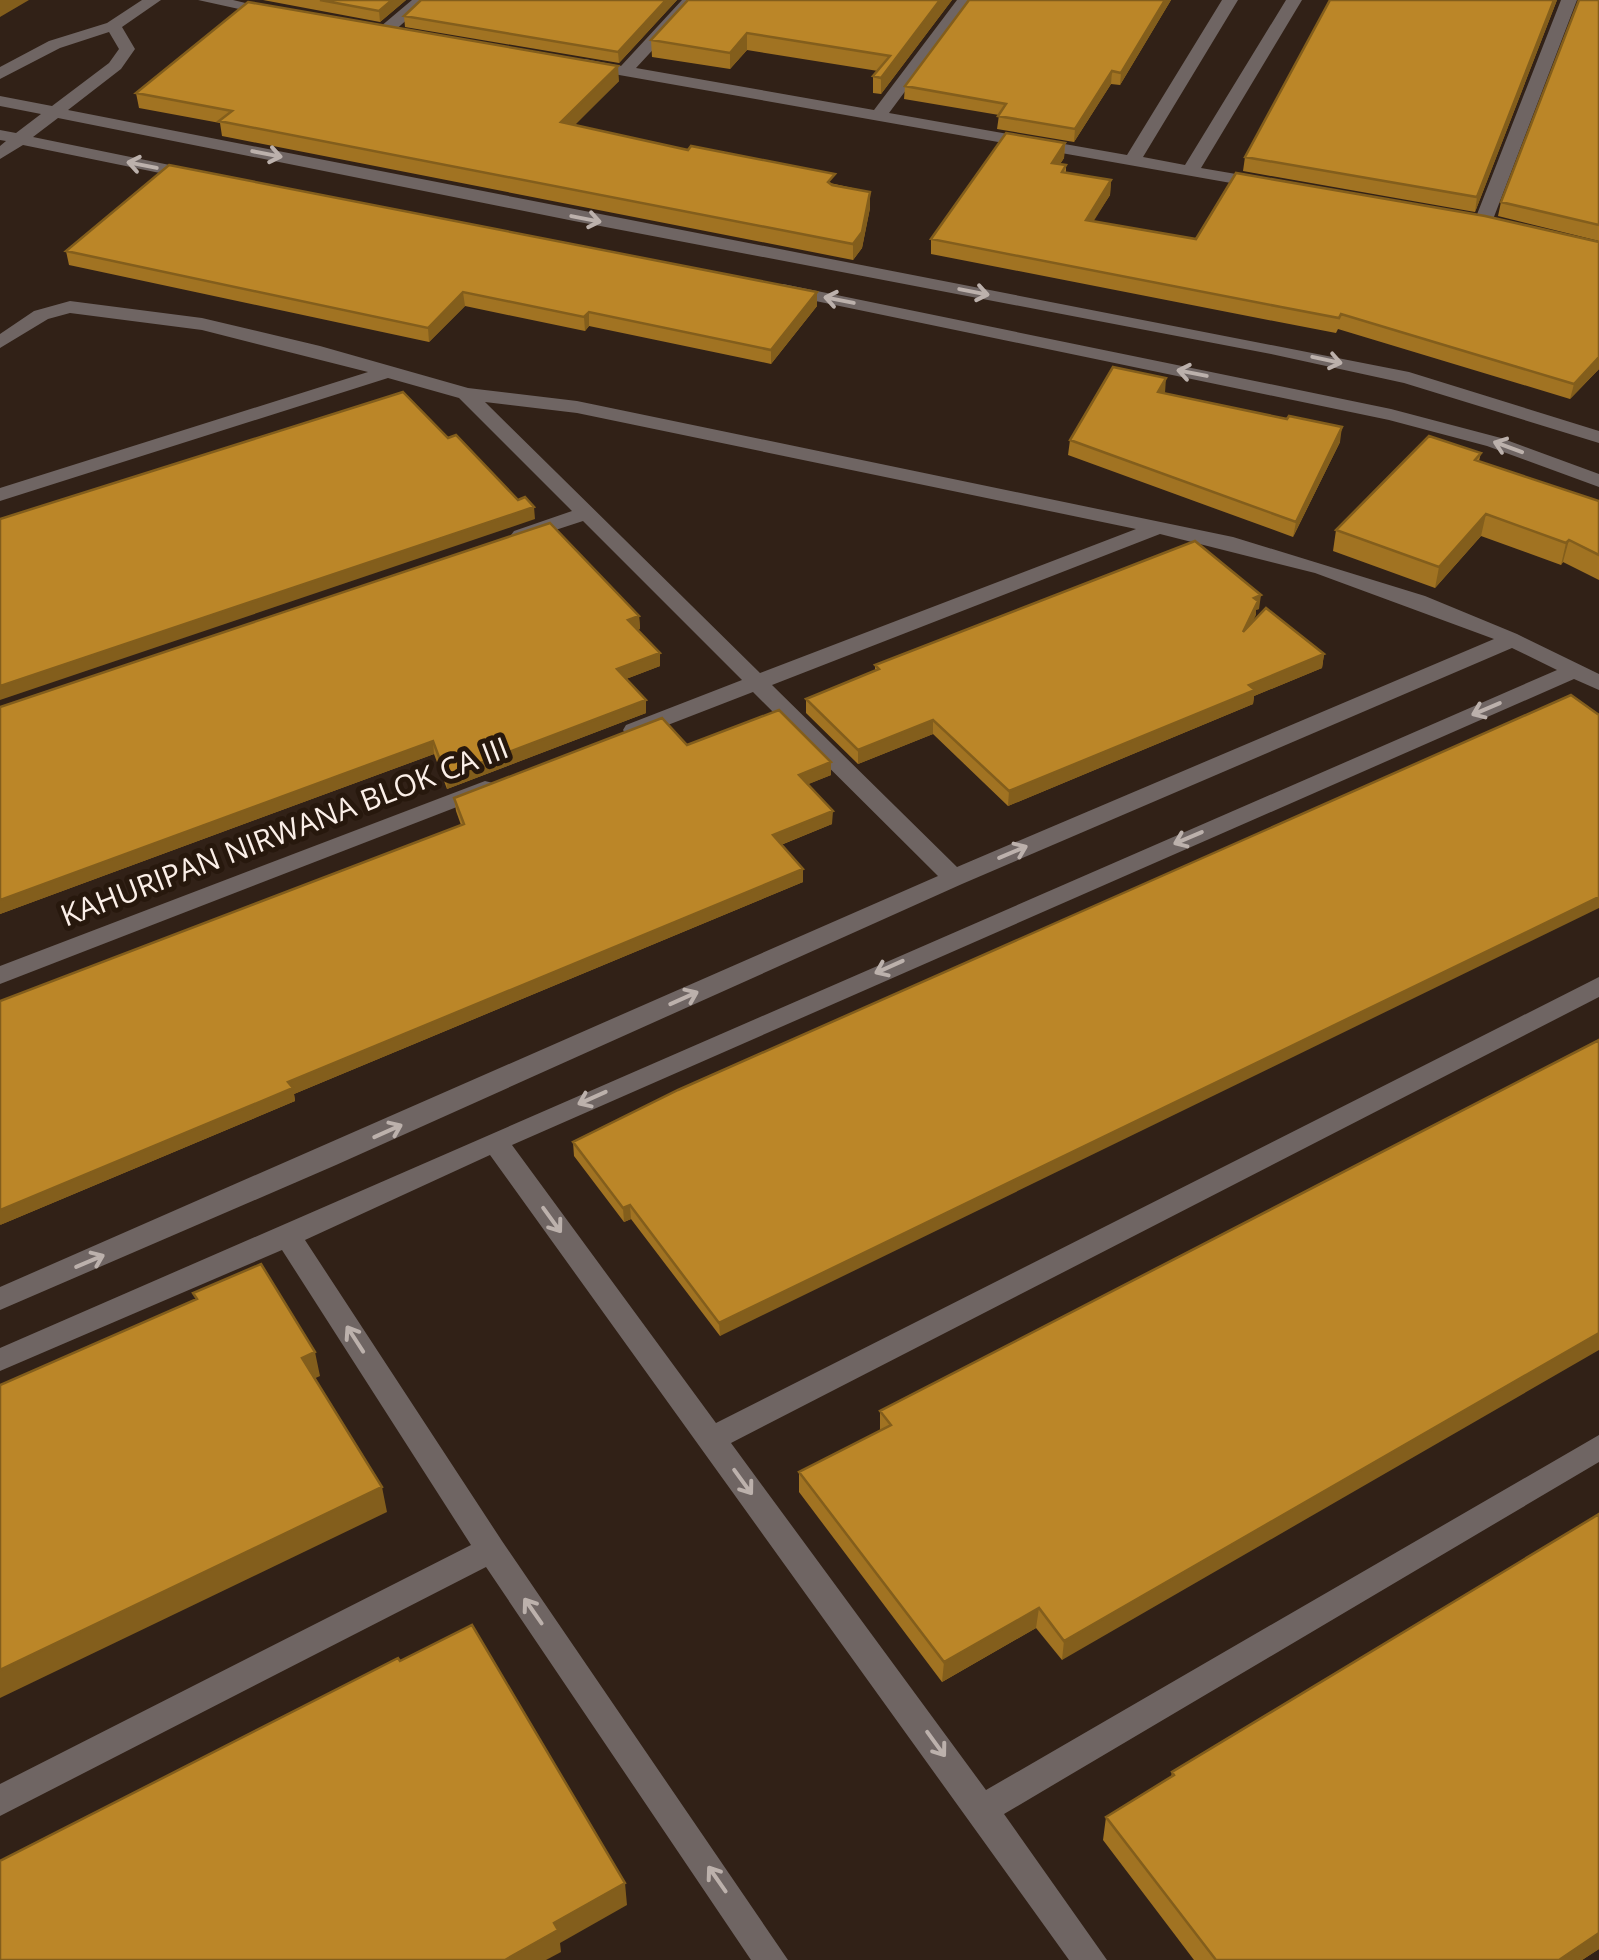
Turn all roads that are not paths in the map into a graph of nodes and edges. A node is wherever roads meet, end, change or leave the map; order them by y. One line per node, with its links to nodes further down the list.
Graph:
1 (153, 0): 10 (street)
2 (206, 0): 9 (street)
3 (421, 0): 11 (street)
4 (691, 0): 13 (street)
5 (964, 0): 17 (street)
6 (1230, 0): 20 (street)
7 (1294, 0): 21 (street)
8 (1569, 0): 25 (street)
9 (296, 15)
10 (113, 26): 14 (street); 16 (street)
11 (386, 30)
12 (570, 62): 13 (street)
13 (625, 71): 17 (street)
14 (0, 74)
15 (0, 101): 16 (street)
16 (54, 114): 18 (street); 27 (street, one-way to 27)
17 (878, 115): 20 (street)
18 (9, 137): 19 (street); 22 (street, one-way to 18)
19 (0, 154)
20 (1132, 161): 21 (street)
21 (1190, 171): 23 (street)
22 (220, 180)
23 (1288, 188)
24 (1464, 218): 25 (street)
25 (1484, 222): 26 (street)
26 (1503, 226)
27 (896, 277): 29 (street); 33 (street, one-way to 33)
28 (761, 285): 29 (street, one-way to 28)
29 (878, 308): 34 (street, one-way to 29)
30 (0, 342): 31 (street)
31 (390, 371): 32 (street); 35 (street)
32 (466, 394): 36 (street); 37 (street)
33 (1599, 437)
34 (1599, 482)
35 (0, 495)
36 (584, 514): 38 (street); 41 (street)
37 (1156, 528): 39 (street); 41 (street)
38 (509, 539)
39 (1509, 641): 40 (street); 45 (street, one-way to 39)
40 (1576, 670): 42 (street); 48 (street, one-way to 48)
41 (759, 682): 43 (street); 45 (street)
42 (1599, 683)
43 (611, 739)
44 (500, 782): 46 (street, KAHURIPAN NIRWANA BLOK CA III)
45 (954, 878): 50 (street, one-way to 45)
46 (0, 976)
47 (1599, 986): 52 (street)
48 (494, 1141): 49 (street); 52 (street, one-way to 52)
49 (288, 1236): 51 (street); 54 (street, one-way to 49)
50 (0, 1299)
51 (0, 1360)
52 (712, 1439): 56 (street, one-way to 56)
53 (1599, 1447): 56 (street)
54 (491, 1550): 55 (street); 57 (street, one-way to 54)
55 (0, 1801)
56 (983, 1809): 58 (street)
57 (758, 1955)
58 (1090, 1960)

